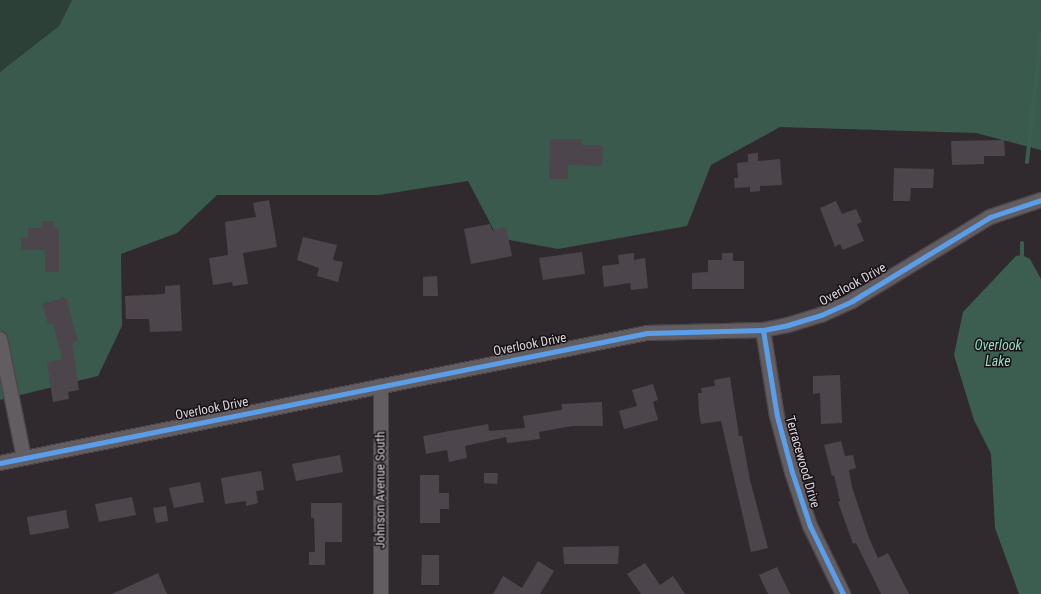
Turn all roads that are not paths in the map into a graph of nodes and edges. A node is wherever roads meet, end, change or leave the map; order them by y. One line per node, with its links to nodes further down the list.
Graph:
1 (1041, 200): 2 (street, Overlook Drive)
2 (764, 330): 4 (street, Overlook Drive); 8 (street, Terracewood Drive)
3 (0, 339): 5 (street)
4 (381, 386): 5 (street, Overlook Drive); 7 (street, Johnson Avenue South)
5 (24, 458): 6 (street, Overlook Drive)
6 (0, 463)
7 (381, 594)
8 (843, 594)

